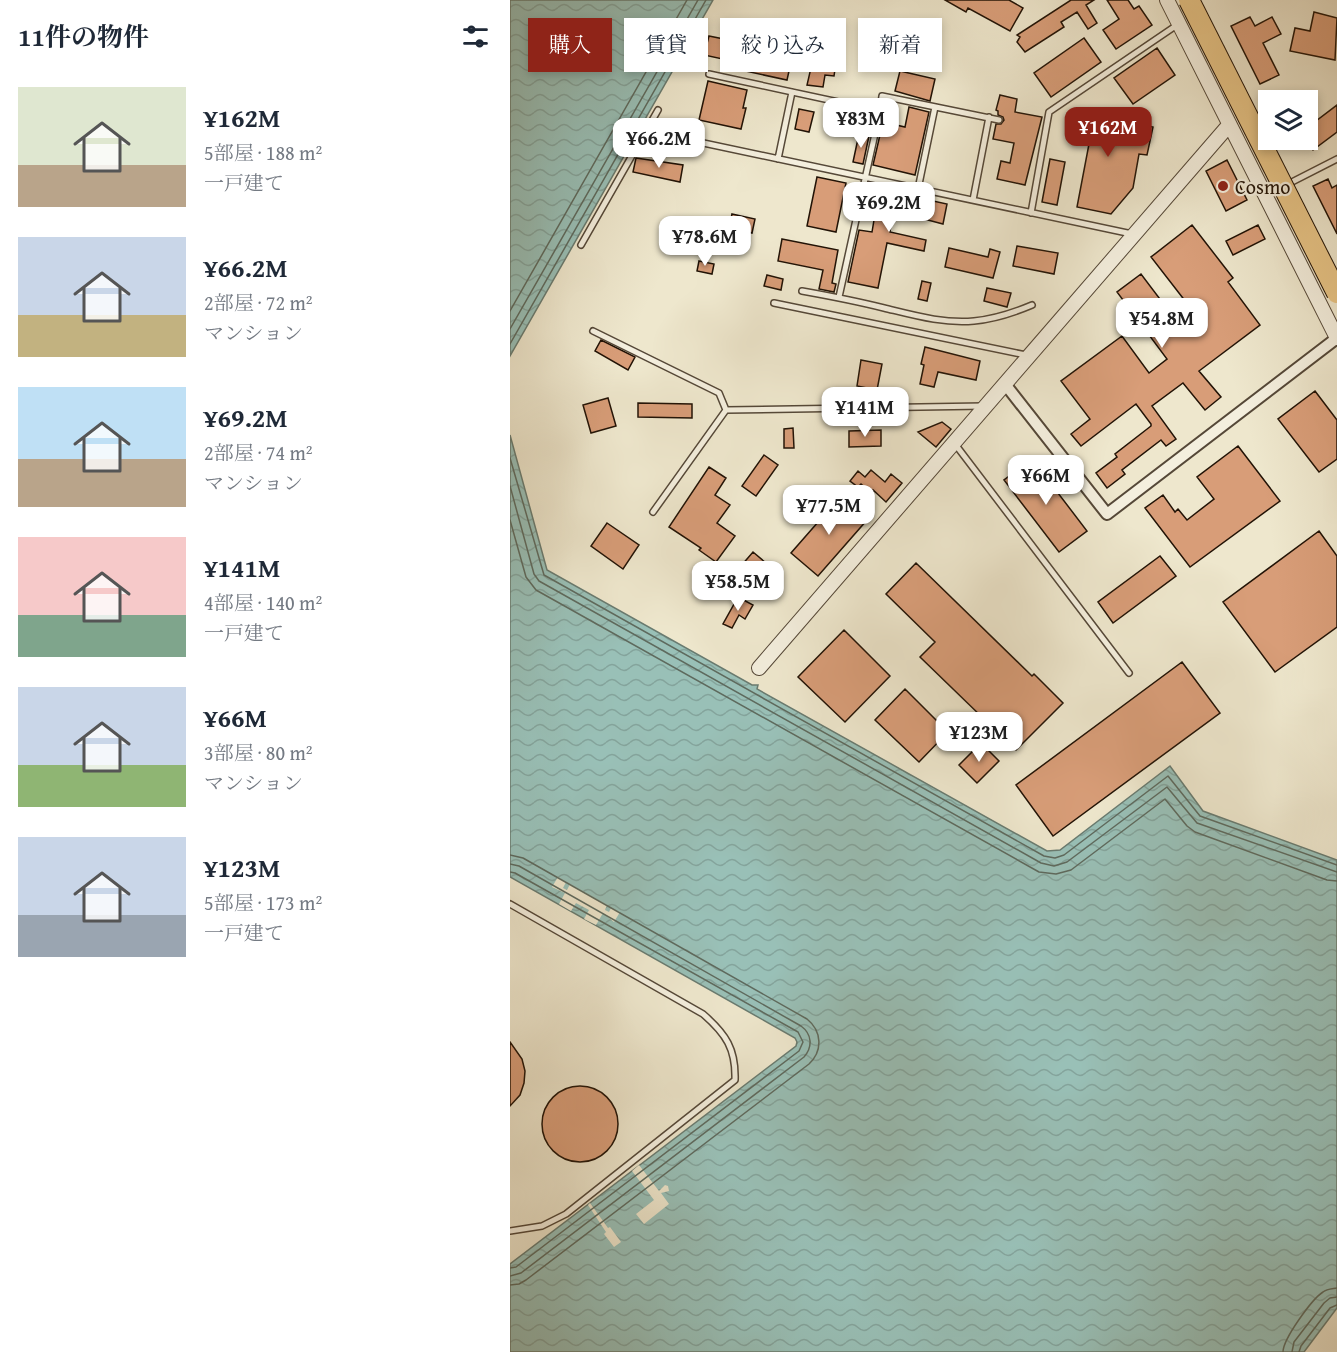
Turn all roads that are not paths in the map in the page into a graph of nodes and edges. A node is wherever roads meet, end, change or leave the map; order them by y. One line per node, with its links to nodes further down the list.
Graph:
1 (1167, 0): 5 (street)
2 (1180, 0): 19 (street)
3 (1189, 0): 26 (highway, bridge)
4 (1195, 0): 24 (highway)
5 (1179, 24): 13 (street); 21 (lane)
6 (709, 74): 7 (lane)
7 (792, 92): 10 (lane); 15 (lane)
8 (935, 106): 10 (lane); 11 (lane); 18 (lane)
9 (658, 110): 14 (lane)
10 (880, 111): 17 (lane)
11 (989, 117): 12 (lane); 20 (lane)
12 (999, 120)
13 (1229, 125): 19 (street); 22 (street)
14 (647, 131): 15 (lane); 23 (lane)
15 (778, 159): 17 (lane)
16 (1337, 159): 19 (lane)
17 (864, 177): 18 (lane); 27 (lane)
18 (918, 189): 20 (lane)
19 (1271, 192): 29 (street); 32 (street)
20 (973, 200): 21 (lane)
21 (1031, 213): 22 (lane)
22 (1133, 235): 33 (street)
23 (581, 245)
24 (1337, 281)
25 (802, 291): 27 (lane)
26 (1337, 293)
27 (839, 297): 30 (lane)
28 (774, 303): 33 (lane)
29 (1337, 304)
30 (1032, 305)
31 (593, 331): 36 (lane)
32 (1337, 338): 34 (street)
33 (1028, 356): 34 (street)
34 (1005, 384): 35 (street)
35 (985, 406): 36 (lane); 37 (street)
36 (726, 410): 38 (lane)
37 (954, 443): 39 (street); 40 (lane)
38 (653, 512)
39 (759, 668)
40 (1129, 673)
41 (510, 904): 42 (lane)
42 (510, 1231)

